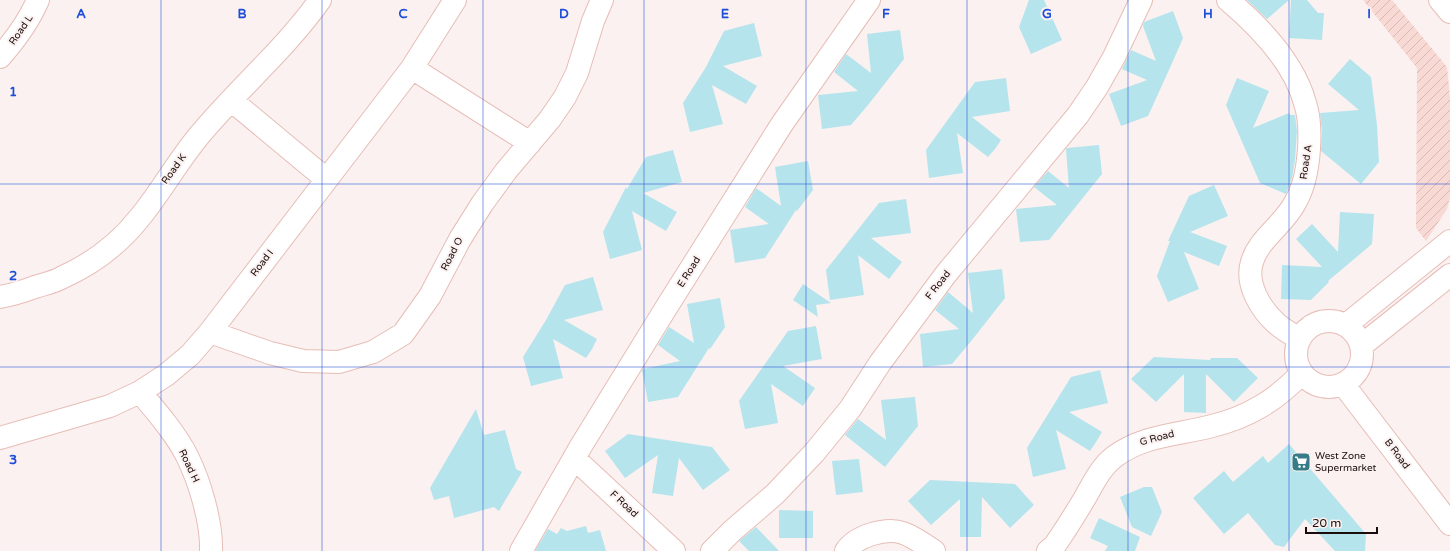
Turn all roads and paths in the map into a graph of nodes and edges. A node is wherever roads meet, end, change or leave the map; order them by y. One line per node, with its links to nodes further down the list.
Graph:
1 (38, 0): 10 (street, Road L)
2 (320, 0): 12 (street, Road K)
3 (455, 0): 11 (street, Road I)
4 (602, 0): 13 (street, Road O)
5 (869, 0): 26 (street, E Road)
6 (1141, 0): 31 (street, F Road)
7 (1228, 0): 20 (street, Road A)
8 (1440, 0): 9 (street)
9 (1450, 12)
10 (0, 58)
11 (412, 68): 13 (street); 14 (street, Road I)
12 (231, 100): 14 (street); 17 (street, Road K)
13 (530, 143): 19 (street, Road O)
14 (326, 179): 19 (street, Road I)
15 (1450, 241): 18 (street)
16 (1450, 275): 21 (street)
17 (0, 297)
18 (1346, 325): 20 (street); 21 (street)
19 (210, 332): 24 (street, Road I)
20 (1300, 339): 22 (street)
21 (1361, 346): 23 (street)
22 (1302, 373): 23 (street); 34 (street, G Road)
23 (1343, 384): 27 (street, B Road)
24 (140, 392): 25 (street, Road I); 28 (street, Road H)
25 (0, 438)
26 (574, 458): 29 (street, E Road); 30 (street, F Road)
27 (1450, 524)
28 (211, 551)
29 (521, 551)
30 (674, 551)
31 (712, 551)
32 (846, 551): 33 (street)
33 (934, 551)
34 (1048, 551)

